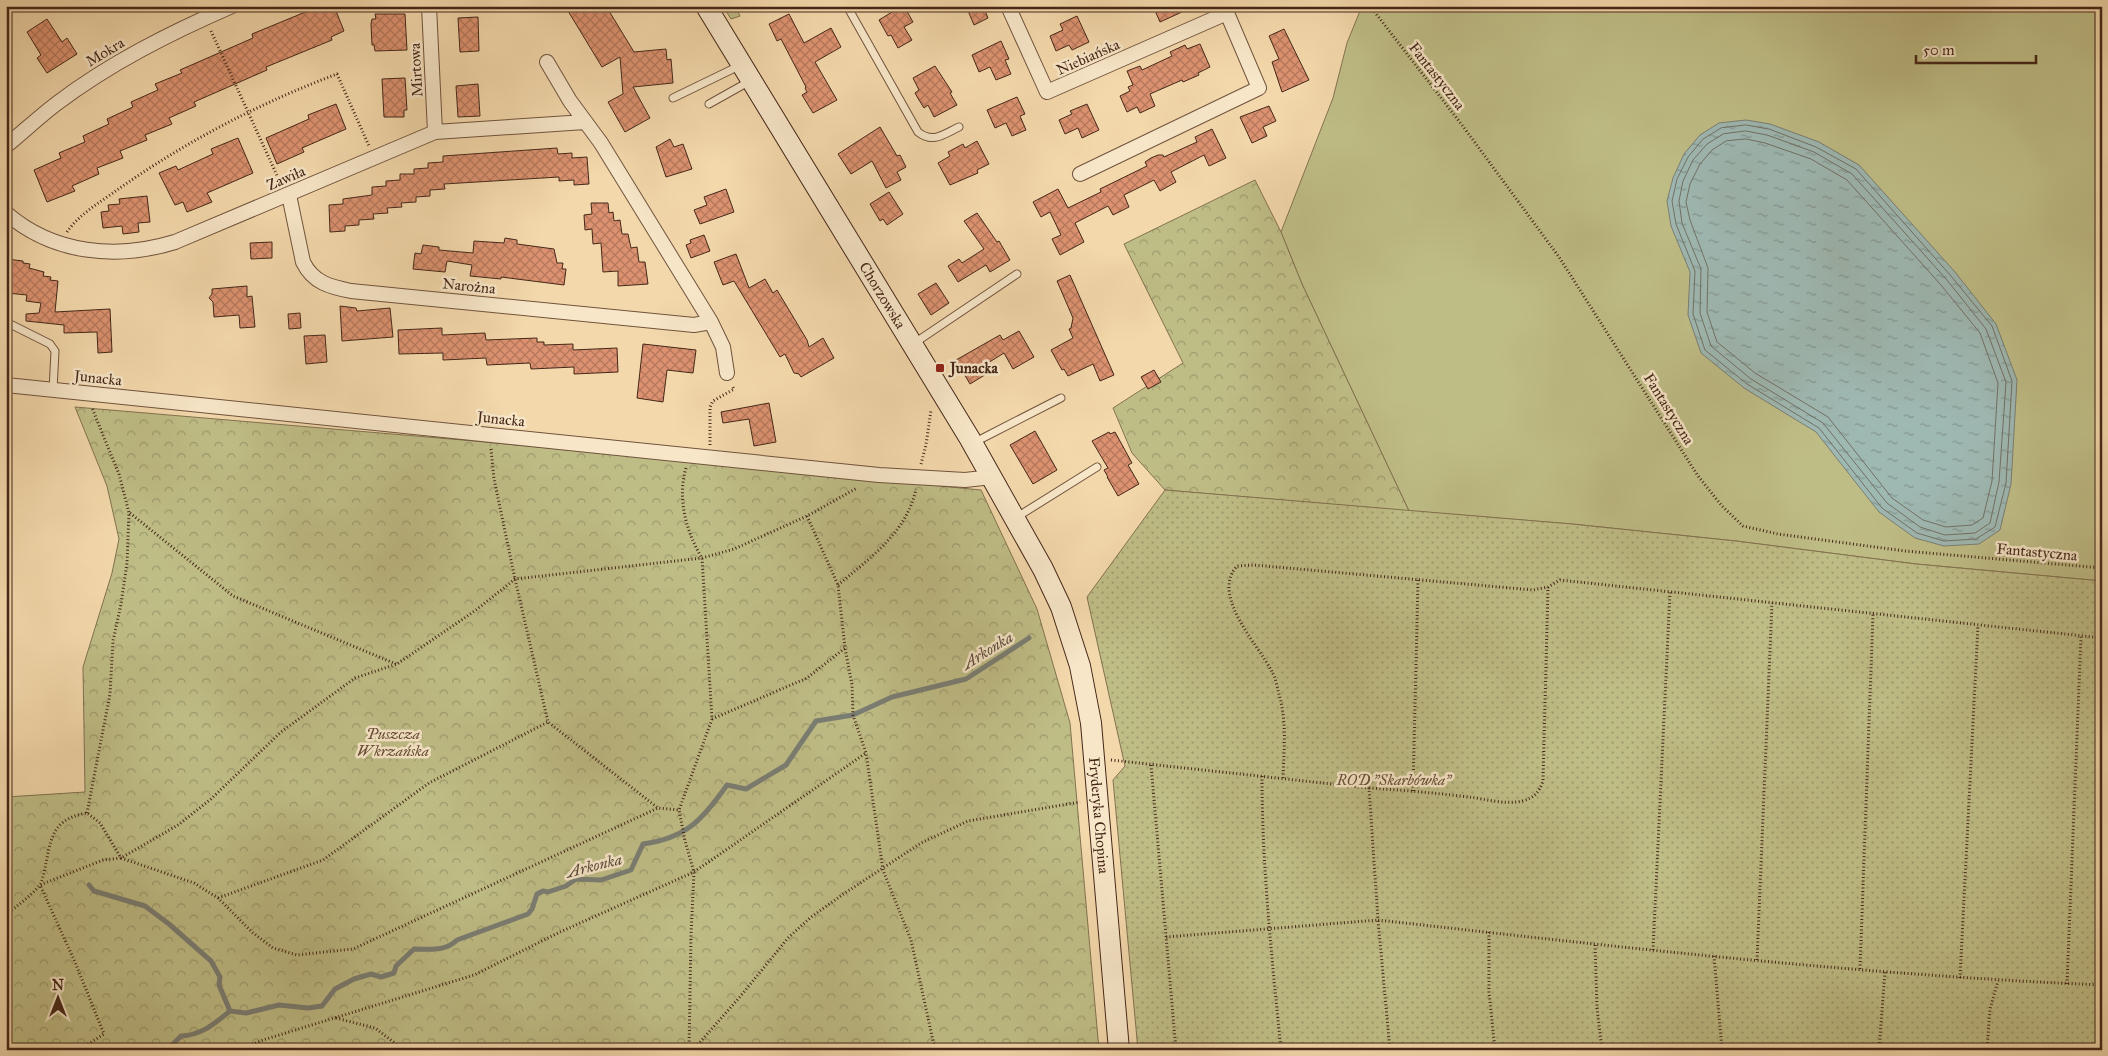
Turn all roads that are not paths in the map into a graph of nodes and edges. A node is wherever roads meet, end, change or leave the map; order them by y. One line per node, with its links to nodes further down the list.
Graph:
1 (232, 6): 14 (street, Mokra)
2 (429, 6): 13 (street, Mirtowa)
3 (706, 6): 8 (street, Chorzowska)
4 (847, 6): 12 (lane)
5 (1008, 6): 6 (street, Niebiańska)
6 (1226, 10): 15 (street, Niebiańska)
7 (546, 62): 11 (street)
8 (746, 72): 9 (lane); 10 (lane); 21 (street, Chorzowska)
9 (673, 98)
10 (709, 104)
11 (585, 122): 13 (street, Zawiła); 20 (street)
12 (959, 127)
13 (435, 132): 16 (street, Zawiła)
14 (6, 146)
15 (1080, 174)
16 (288, 195): 17 (street, Zawiła); 20 (street, Narożna)
17 (6, 213)
18 (1016, 274): 21 (lane)
19 (6, 322): 24 (lane)
20 (711, 322): 22 (street)
21 (912, 345): 28 (street, Chorzowska)
22 (727, 373)
23 (6, 385): 24 (street, Junacka)
24 (53, 390): 28 (street, Junacka)
25 (1061, 398): 26 (lane)
26 (981, 439)
27 (1097, 467): 29 (lane)
28 (992, 477): 29 (street, Chorzowska)
29 (1015, 518): 30 (street, Chorzowska)
30 (1052, 588): 31 (street, Fryderyka Chopina)
31 (1119, 1050)

